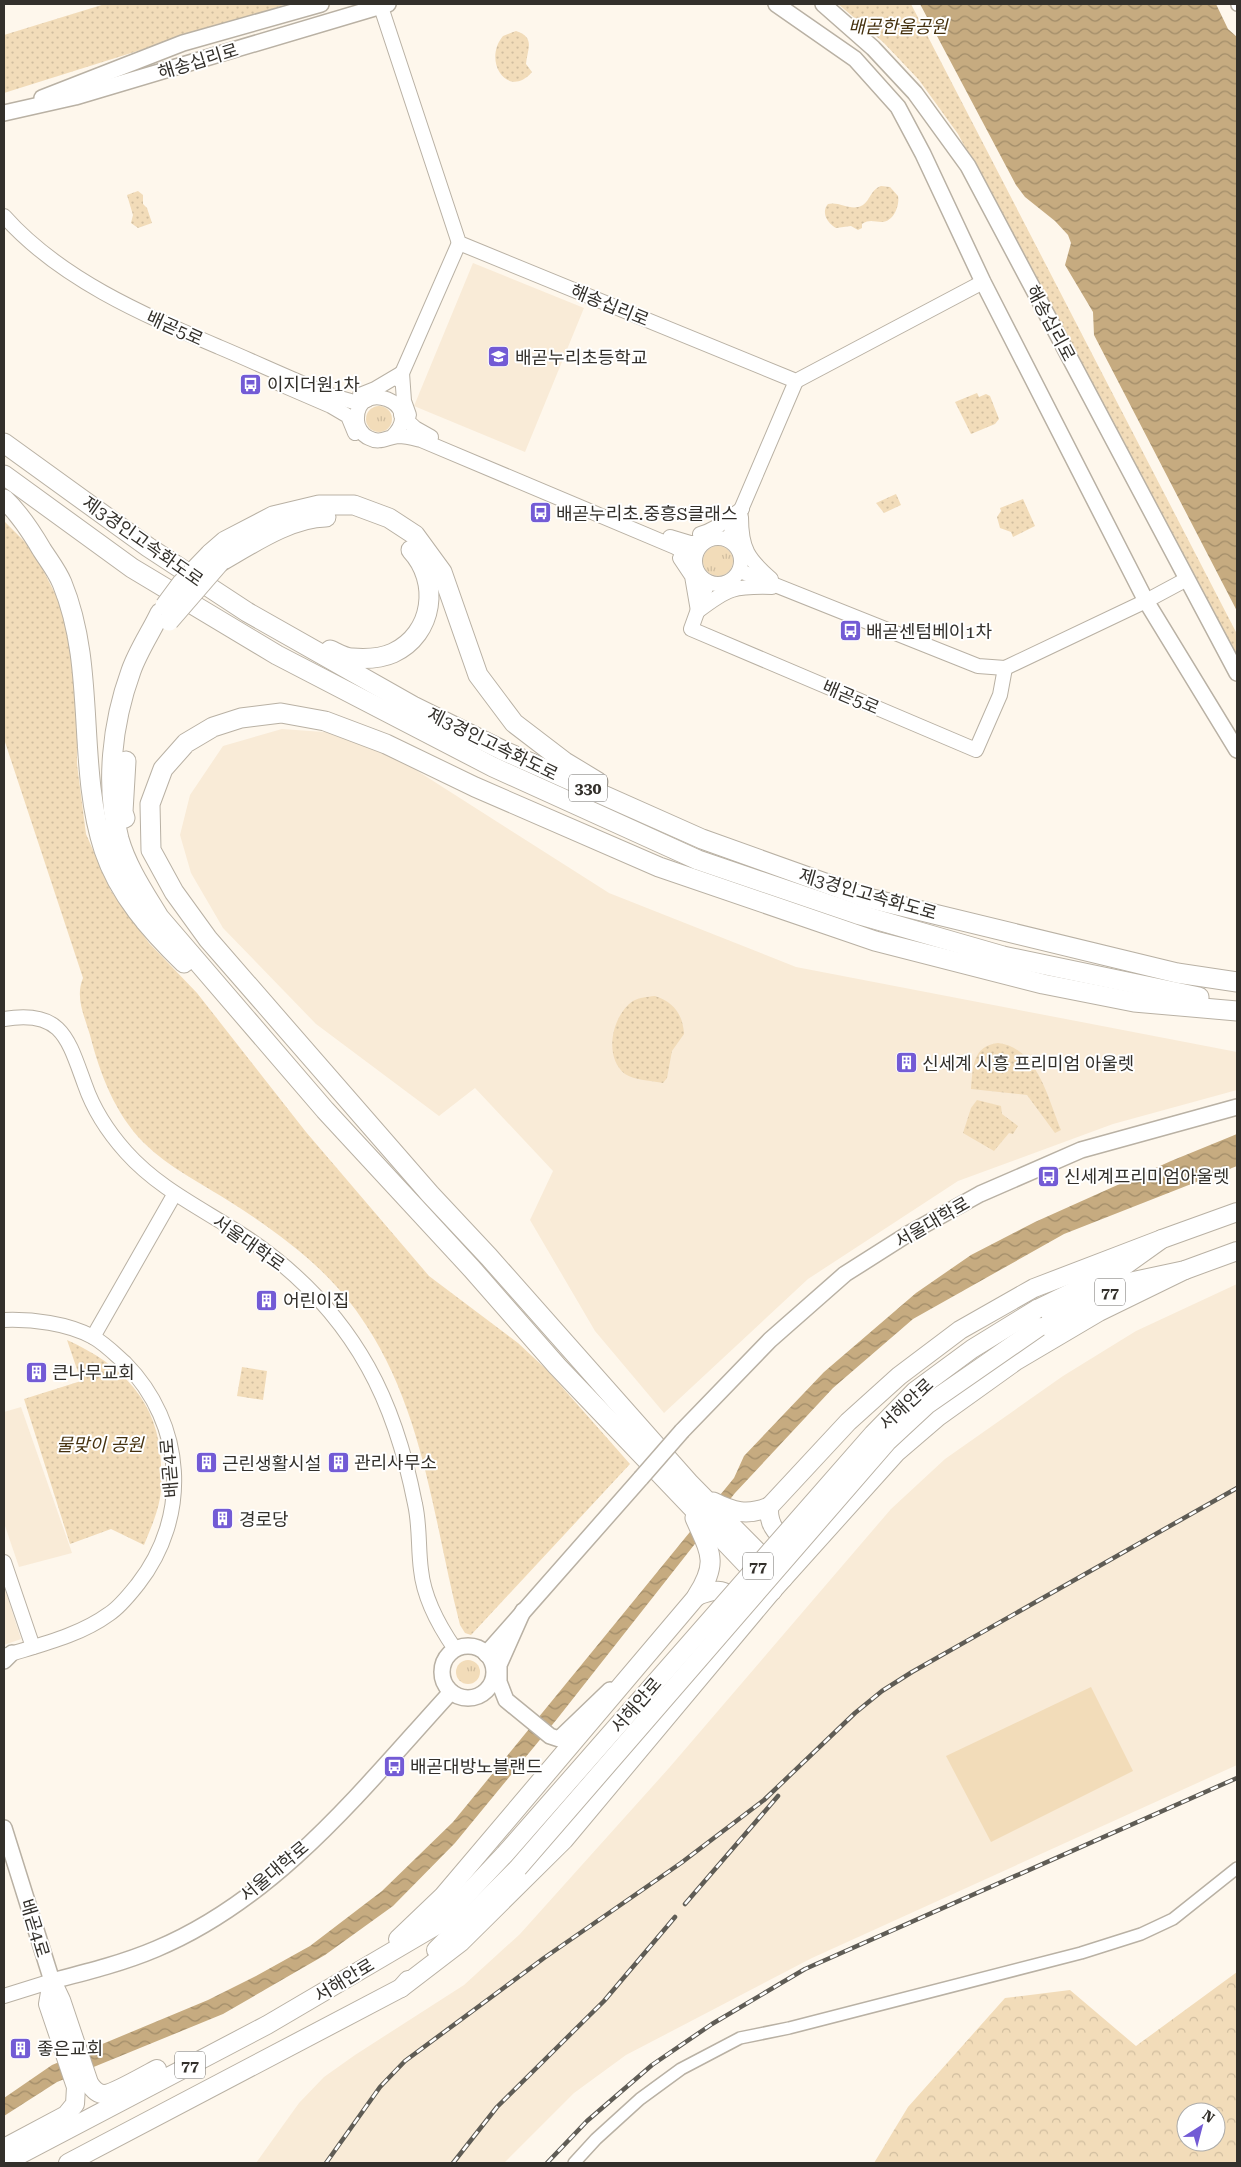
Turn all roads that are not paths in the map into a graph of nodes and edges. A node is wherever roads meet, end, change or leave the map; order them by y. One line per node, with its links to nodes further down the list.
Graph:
1 (321, 4): 5 (main road, 해송십리로)
2 (383, 4): 5 (main road, 해송십리로); 8 (street, 해송십리로)
3 (776, 4): 9 (main road)
4 (823, 4): 29 (main road, 해송십리로)
5 (8, 111)
6 (4, 216): 10 (street, 배곧5로)
7 (4, 229): 10 (street, 배곧5로)
8 (459, 243): 11 (street); 12 (street, 해송십리로)
9 (983, 282): 12 (street); 32 (main road)
10 (244, 363): 11 (street); 14 (street, 배곧5로); 16 (street, 배곧5로); 19 (street, 배곧5로)
11 (402, 373): 13 (street); 19 (street)
12 (796, 381): 22 (street)
13 (390, 399): 14 (street, 배곧5로); 15 (street, 배곧5로)
14 (367, 400): 16 (street)
15 (401, 415): 17 (street); 19 (street, 배곧5로)
16 (357, 421): 17 (street, 배곧5로)
17 (392, 437): 19 (street, 배곧5로)
18 (4, 443): 34 (highway, 제3경인고속화도로 / 330)
19 (445, 447): 23 (street, 배곧5로)
20 (4, 475): 41 (highway, 제3경인고속화도로 / 330)
21 (4, 499): 44 (highway)
22 (742, 509): 23 (street); 24 (street); 31 (street)
23 (657, 536): 25 (street, 배곧5로); 27 (street, 배곧5로); 33 (street)
24 (728, 540): 25 (street, 배곧5로); 28 (street)
25 (704, 543): 27 (street)
26 (215, 558): 34 (highway); 35 (highway, bridge); 39 (highway)
27 (695, 564): 30 (street, 배곧5로)
28 (740, 571): 30 (street); 31 (street)
29 (1187, 579): 32 (street); 37 (main road, 해송십리로)
30 (708, 582): 33 (street, 배곧5로)
31 (779, 587): 33 (street); 36 (street)
32 (1146, 601): 36 (street); 38 (main road)
33 (698, 611): 36 (street, 배곧5로)
34 (247, 612): 39 (highway, 제3경인고속화도로 / 330)
35 (165, 617): 44 (highway); 46 (highway)
36 (1006, 668)
37 (1237, 673)
38 (1237, 750)
39 (702, 840): 40 (highway, 제3경인고속화도로 / 330)
40 (1237, 982)
41 (1237, 1004)
42 (1237, 1011): 46 (highway)
43 (4, 1019): 47 (street, 서울대학로)
44 (271, 1047): 54 (highway)
45 (1237, 1107): 61 (main road, 서울대학로, bridge)
46 (395, 1154): 54 (highway)
47 (174, 1194): 53 (street); 64 (street, 서울대학로)
48 (1237, 1212): 49 (main road, 서해안로 / 77)
49 (1162, 1238): 55 (main road); 73 (main road, 서해안로 / 77, bridge)
50 (1237, 1250): 51 (main road, 서해안로 / 77)
51 (1185, 1270): 57 (main road); 75 (main road, 서해안로 / 77, bridge)
52 (4, 1320): 53 (street, 배곧4로)
53 (93, 1337): 63 (street, 배곧4로)
54 (691, 1497): 56 (highway); 56 (highway)
55 (769, 1507): 56 (highway); 57 (main road)
56 (723, 1530): 59 (highway); 60 (highway)
57 (813, 1544): 59 (main road)
58 (4, 1562): 63 (street)
59 (777, 1584): 62 (main road)
60 (697, 1596): 62 (main road); 67 (main road)
61 (523, 1611): 65 (main road, 서울대학로); 70 (main road)
62 (739, 1630): 75 (main road)
63 (33, 1647): 66 (street, 배곧4로)
64 (455, 1649): 65 (main road); 69 (main road)
65 (486, 1654): 68 (main road)
66 (6, 1656)
67 (638, 1664): 70 (main road); 73 (main road)
68 (493, 1677): 69 (main road); 70 (main road)
69 (451, 1692): 74 (main road, 서울대학로)
70 (503, 1701)
71 (4, 1828): 74 (main road, 배곧4로)
72 (1237, 1868): 82 (street)
73 (374, 1962): 77 (main road, 서해안로 / 77)
74 (52, 1981): 76 (street, 배곧4로); 78 (main road)
75 (401, 1988): 81 (main road, 서해안로 / 77)
76 (4, 1996)
77 (266, 2025): 78 (main road); 80 (main road, 서해안로 / 77)
78 (82, 2085): 79 (main road)
79 (4, 2148)
80 (4, 2163)
81 (68, 2163)
82 (574, 2163)

